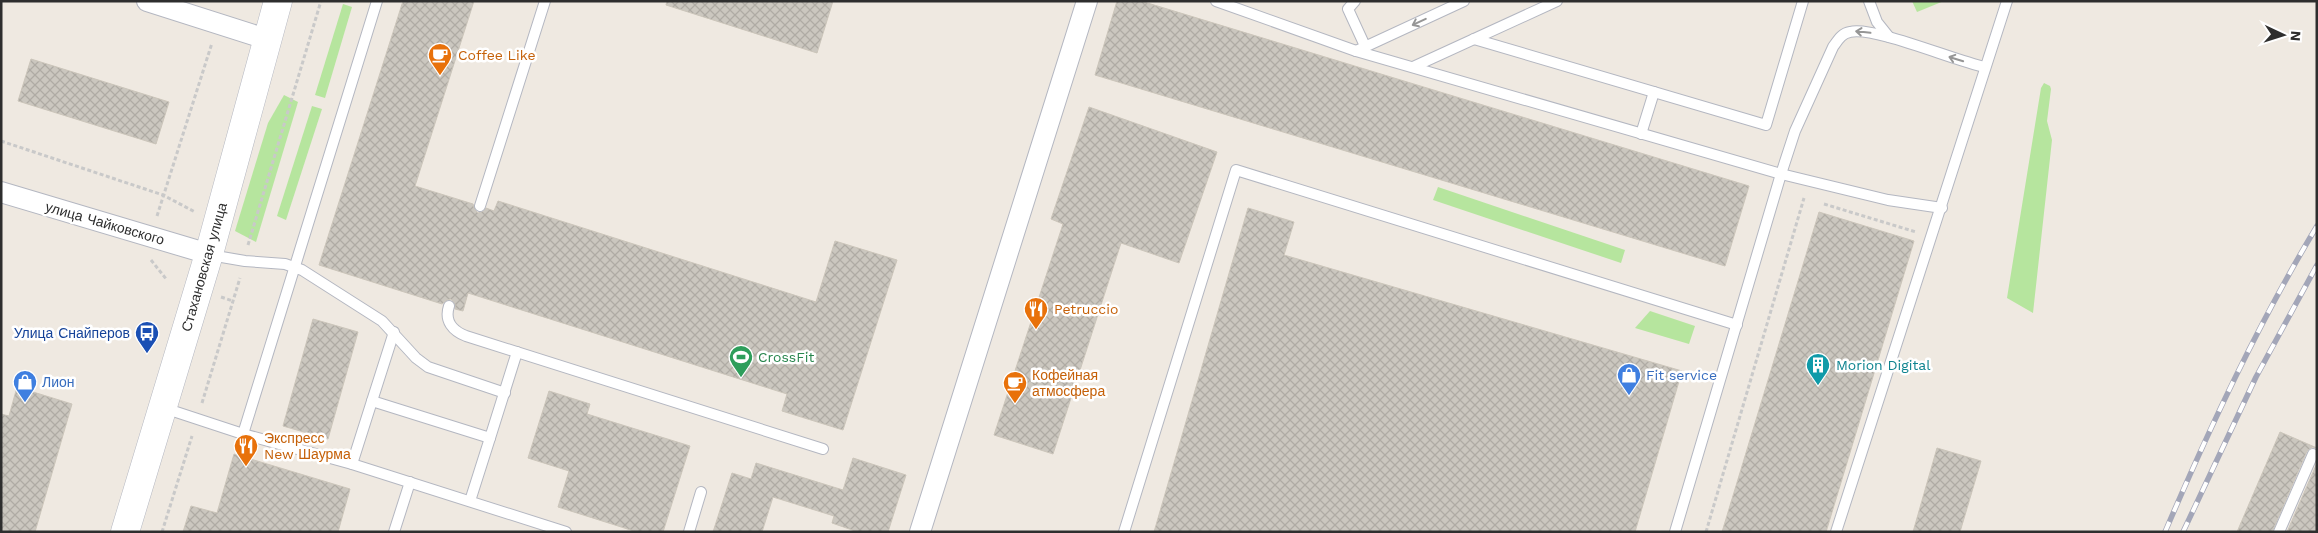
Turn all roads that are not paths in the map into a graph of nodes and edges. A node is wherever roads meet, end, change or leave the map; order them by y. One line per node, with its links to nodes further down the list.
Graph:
1 (146, 1): 14 (street)
2 (278, 1): 14 (main road, Стахановская улица)
3 (377, 1): 27 (lane)
4 (545, 1): 24 (lane)
5 (1087, 1): 47 (street)
6 (1216, 1): 17 (lane)
7 (1355, 1): 16 (lane)
8 (1464, 1): 16 (lane, one-way to 16)
9 (1557, 1): 15 (lane)
10 (1802, 1): 20 (lane)
11 (1869, 1): 13 (lane)
12 (2007, 1): 18 (lane)
13 (1892, 38): 18 (lane, one-way to 13); 22 (lane, one-way to 22)
14 (266, 39): 26 (main road, Стахановская улица)
15 (1474, 39): 19 (lane); 20 (lane)
16 (1366, 46): 17 (lane)
17 (1356, 51): 19 (lane)
18 (1985, 67): 25 (lane)
19 (1413, 68): 21 (lane)
20 (1654, 92): 21 (lane)
21 (1641, 134): 22 (lane)
22 (1781, 174): 25 (lane); 29 (lane)
23 (1, 192): 26 (street, улица Чайковского)
24 (480, 206)
25 (1942, 208): 50 (lane)
26 (209, 254): 27 (lane); 34 (main road, Стахановская улица)
27 (293, 266): 30 (lane); 35 (lane)
28 (449, 306): 31 (lane)
29 (1736, 325): 48 (lane); 49 (lane)
30 (394, 332): 32 (lane); 33 (lane)
31 (517, 352): 32 (lane); 37 (lane)
32 (504, 393): 36 (lane)
33 (372, 401): 36 (lane); 39 (lane)
34 (163, 408): 35 (lane); 43 (main road, Стахановская улица)
35 (243, 434): 39 (lane)
36 (490, 438): 42 (lane)
37 (823, 449)
38 (2313, 454): 51 (lane)
39 (352, 464): 40 (lane)
40 (410, 482): 42 (lane); 44 (lane)
41 (701, 492): 46 (lane)
42 (470, 501): 45 (lane)
43 (125, 532)
44 (394, 532)
45 (566, 532)
46 (689, 532)
47 (920, 532)
48 (1124, 532)
49 (1674, 532)
50 (1836, 532)
51 (2279, 532)

